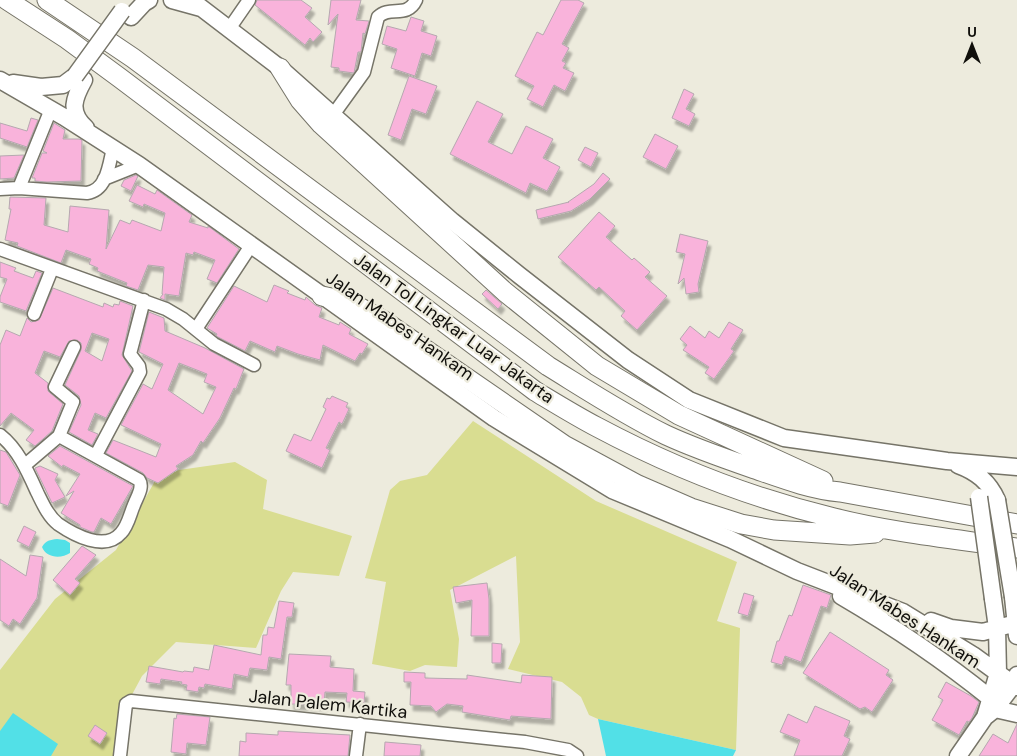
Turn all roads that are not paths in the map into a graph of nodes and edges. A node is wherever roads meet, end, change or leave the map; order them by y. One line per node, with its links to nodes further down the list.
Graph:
1 (7, 0): 40 (highway, Jalan Tol Lingkar Luar Jakarta)
2 (47, 0): 38 (highway, Jalan Tol Lingkar Luar Jakarta)
3 (149, 0): 8 (main road)
4 (172, 0): 7 (main road)
5 (249, 0): 9 (street)
6 (416, 0): 14 (street)
7 (197, 4): 9 (main road)
8 (126, 9): 11 (main road)
9 (229, 29): 10 (main road)
10 (280, 68): 14 (main road); 38 (highway)
11 (80, 78): 12 (main road); 15 (main road)
12 (2, 81): 13 (main road, Jalan Mabes Hankam)
13 (51, 109): 15 (main road, Jalan Mabes Hankam); 19 (street)
14 (333, 115): 33 (main road)
15 (97, 138): 16 (main road, Jalan Mabes Hankam)
16 (113, 148): 17 (main road, Jalan Mabes Hankam); 18 (street)
17 (139, 165): 18 (street); 21 (main road, Jalan Mabes Hankam)
18 (104, 180): 19 (street)
19 (19, 188): 20 (street)
20 (0, 189)
21 (252, 244): 24 (main road, Jalan Mabes Hankam); 27 (street)
22 (0, 249): 23 (street)
23 (52, 269): 25 (street); 26 (street)
24 (322, 296): 40 (highway); 42 (main road, Jalan Mabes Hankam)
25 (144, 300): 27 (street); 32 (street)
26 (34, 314)
27 (196, 329): 29 (street)
28 (74, 347): 31 (street)
29 (254, 365)
30 (0, 435): 34 (street)
31 (59, 436): 32 (street); 34 (street)
32 (96, 455): 34 (street)
33 (947, 461): 35 (main road); 37 (main road)
34 (25, 466)
35 (1017, 467)
36 (1017, 472): 37 (main road)
37 (988, 482): 44 (main road, Jalan Mabes Hankam, bridge); 45 (main road, bridge)
38 (840, 492): 39 (highway, Jalan Tol Lingkar Luar Jakarta)
39 (1017, 524)
40 (891, 530): 41 (highway, Jalan Tol Lingkar Luar Jakarta)
41 (1017, 548)
42 (797, 571): 43 (main road, Jalan Mabes Hankam); 48 (main road, Jalan Mabes Hankam)
43 (903, 612): 44 (main road); 46 (main road, Jalan Mabes Hankam)
44 (998, 628): 45 (main road); 46 (main road, Jalan Mabes Hankam)
45 (1017, 629)
46 (998, 673): 47 (main road, Jalan Mabes Hankam); 48 (main road)
47 (1016, 682): 48 (main road)
48 (990, 708): 49 (main road); 54 (main road)
49 (1017, 714)
50 (360, 724): 51 (street, Jalan Palem Kartika); 52 (street); 53 (street, Jalan Palem Kartika)
51 (120, 756)
52 (356, 756)
53 (577, 756)
54 (958, 756)

